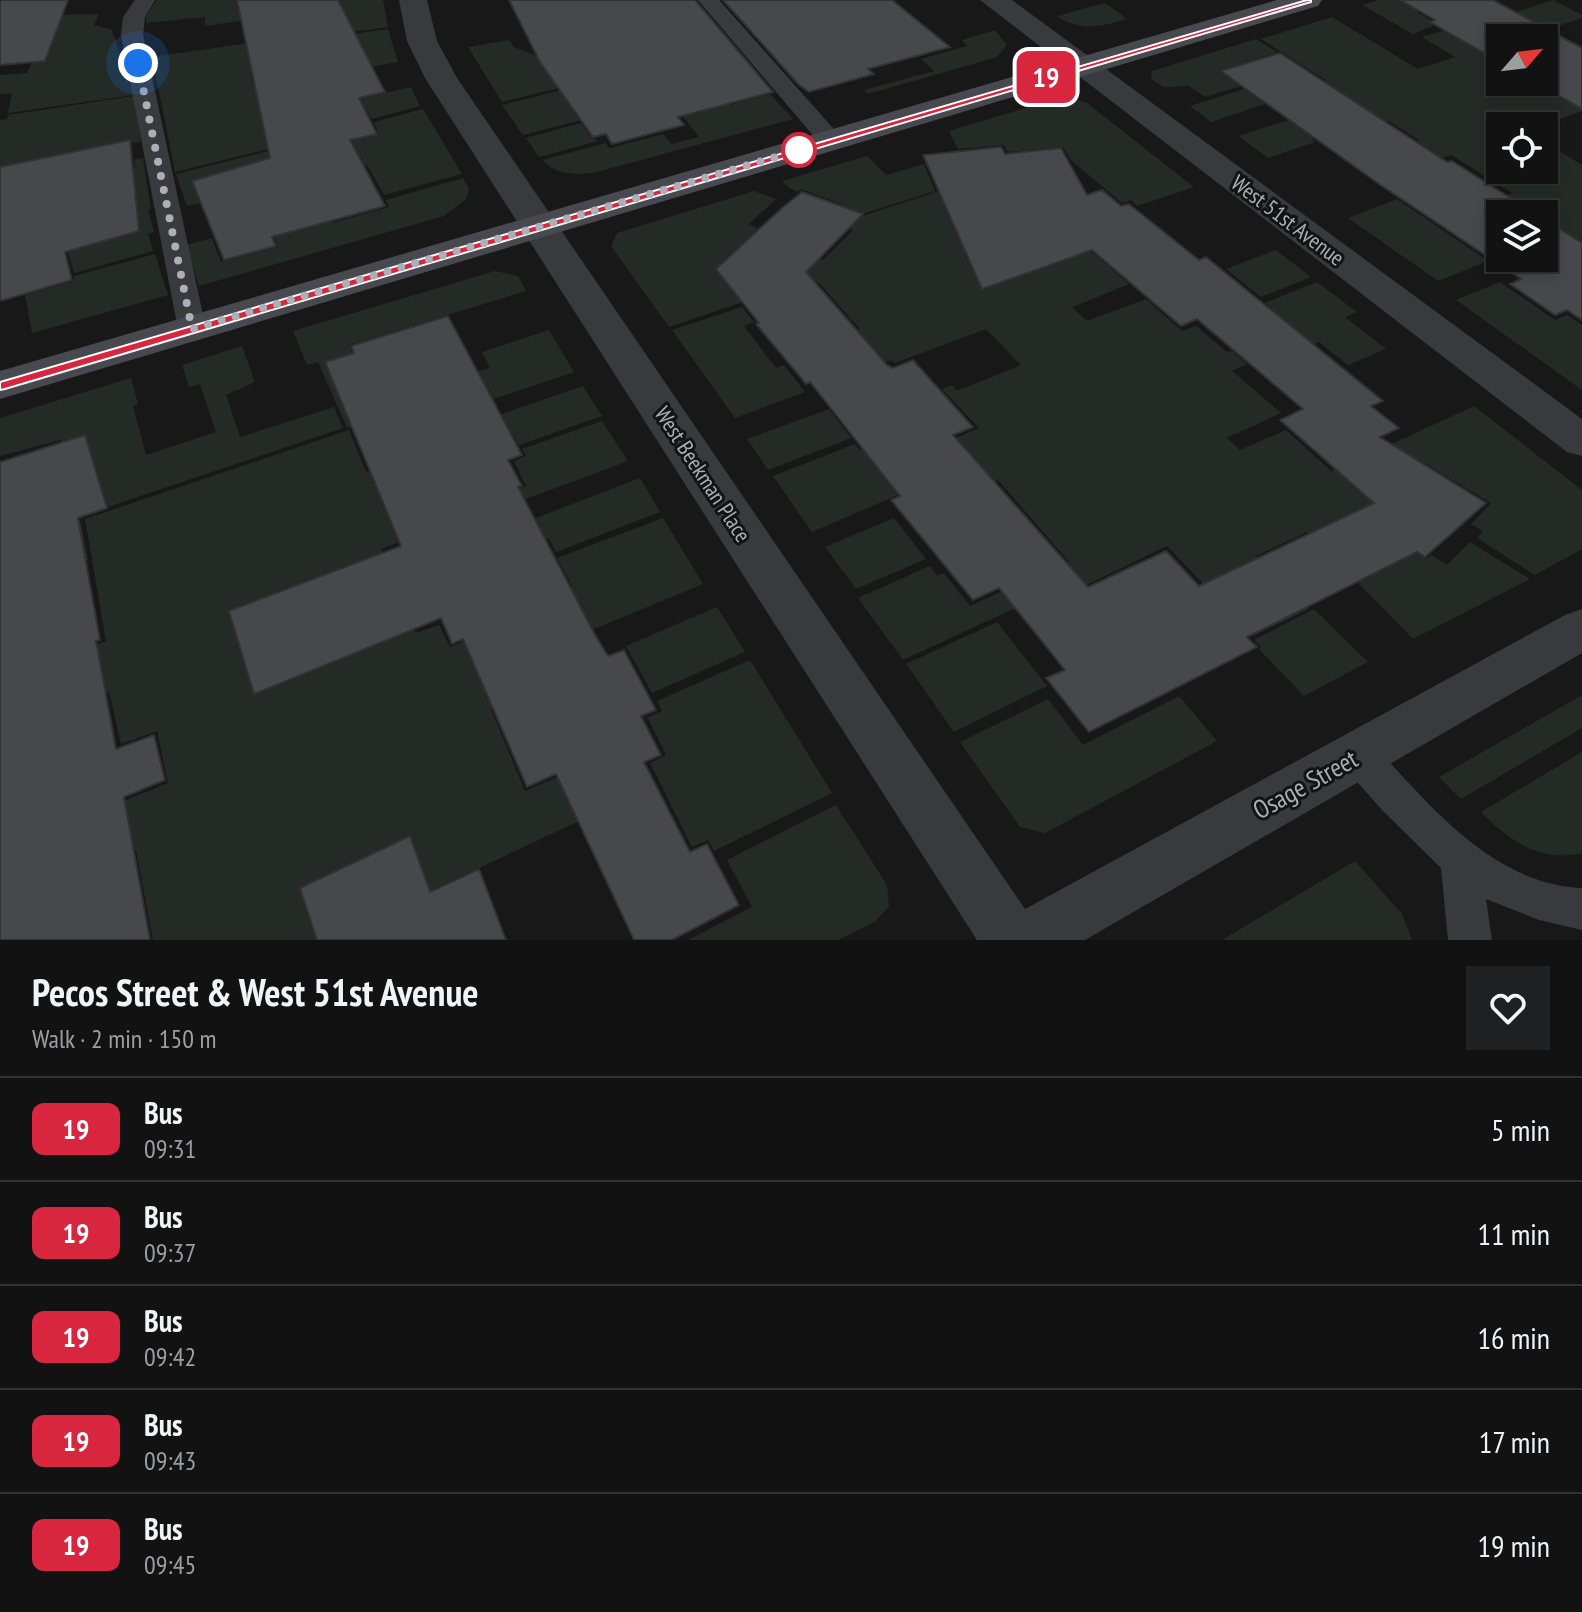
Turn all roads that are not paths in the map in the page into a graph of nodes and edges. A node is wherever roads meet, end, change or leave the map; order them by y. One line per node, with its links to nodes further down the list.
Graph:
1 (145, 0): 9 (lane)
2 (413, 0): 8 (street, West Beekman Place)
3 (708, 0): 7 (lane)
4 (994, 0): 6 (street, West 51st Avenue)
5 (1300, 1): 6 (main road)
6 (1083, 66): 7 (main road); 11 (street, West 51st Avenue)
7 (831, 141): 8 (main road)
8 (538, 227): 9 (main road); 16 (street, West Beekman Place)
9 (192, 329): 10 (main road)
10 (0, 385)
11 (1582, 441)
12 (1582, 629): 13 (street, Osage Street)
13 (1357, 754): 14 (lane); 17 (street, Osage Street)
14 (1461, 863): 15 (lane); 18 (lane)
15 (1582, 909)
16 (1011, 940)
17 (1028, 940)
18 (1470, 940)

